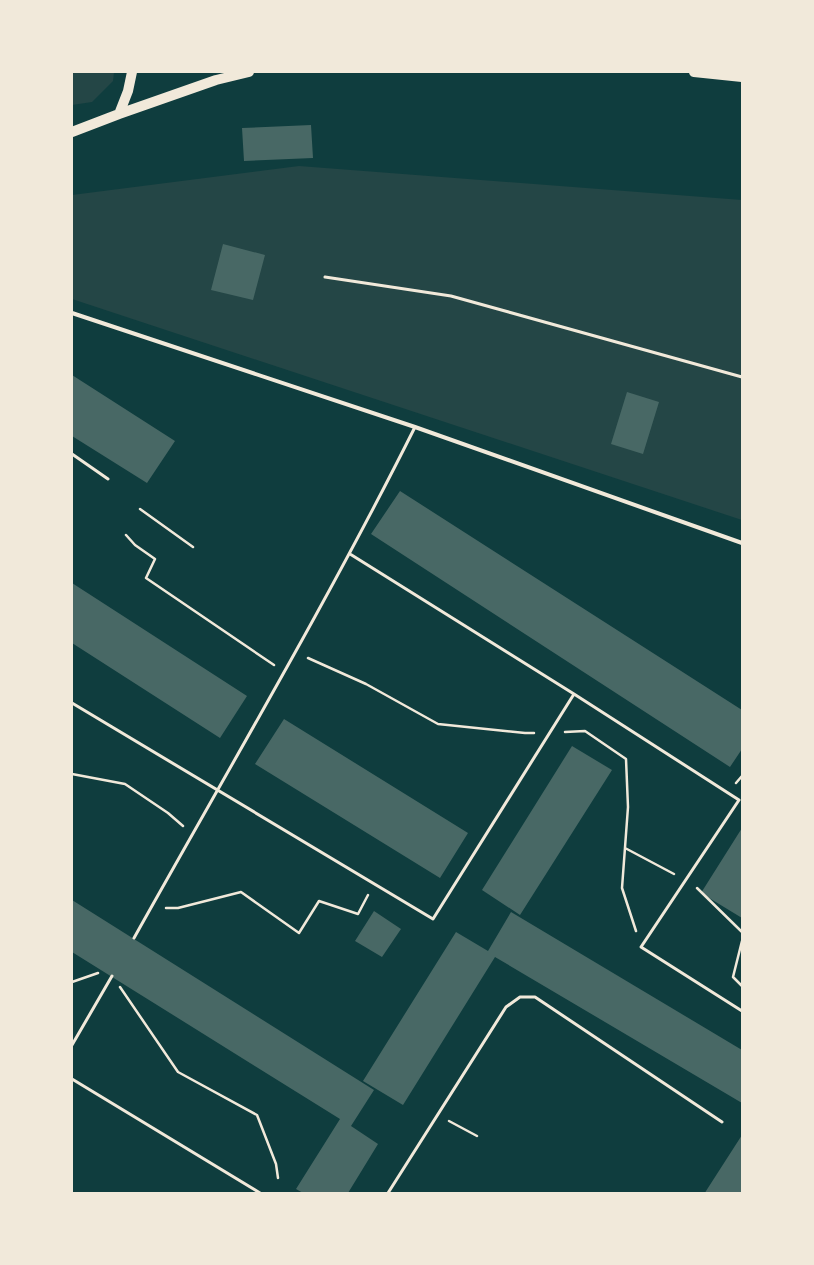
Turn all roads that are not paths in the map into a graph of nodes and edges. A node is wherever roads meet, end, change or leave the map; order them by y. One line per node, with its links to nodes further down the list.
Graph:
1 (132, 72): 5 (main road)
2 (249, 72): 5 (main road)
3 (694, 72): 4 (main road)
4 (742, 76)
5 (119, 114): 6 (main road)
6 (72, 132)
7 (325, 277): 9 (lane)
8 (72, 313): 10 (street)
9 (742, 377)
10 (415, 426): 13 (street); 14 (lane)
11 (72, 454): 12 (lane)
12 (108, 479)
13 (742, 543)
14 (350, 554): 15 (lane); 17 (lane)
15 (574, 694): 17 (lane); 20 (lane)
16 (72, 702): 17 (lane)
17 (218, 791): 18 (lane)
18 (134, 938)
19 (112, 976): 21 (lane)
20 (742, 1011)
21 (72, 1045)
22 (72, 1079): 24 (lane)
23 (722, 1122): 25 (lane)
24 (260, 1193)
25 (388, 1193)

